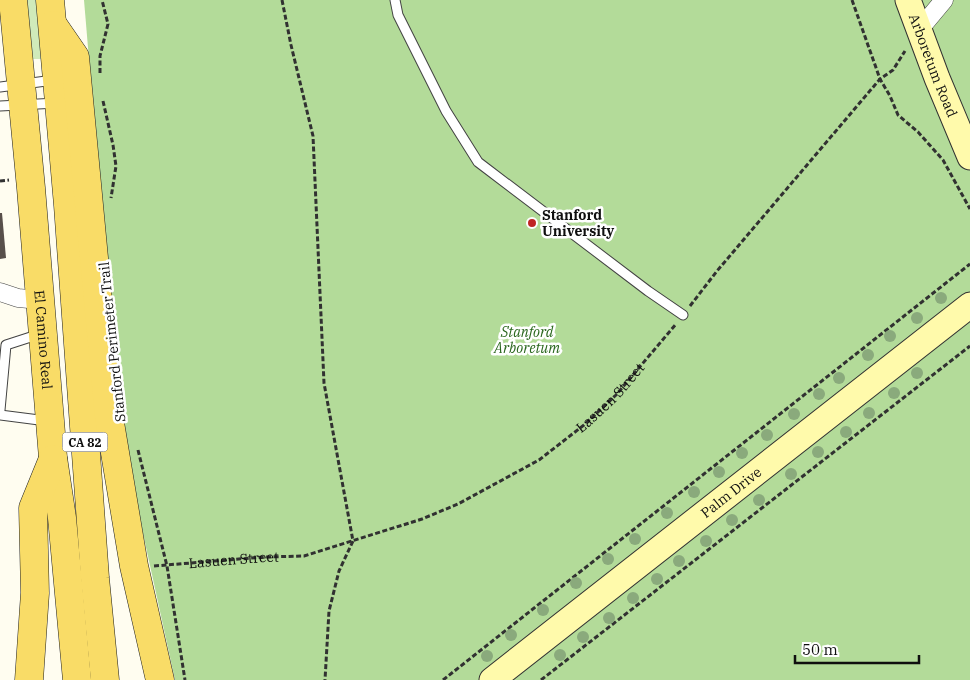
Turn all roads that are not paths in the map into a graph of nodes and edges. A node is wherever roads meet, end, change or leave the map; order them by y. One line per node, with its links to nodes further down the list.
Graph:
1 (13, 0): 8 (main road, El Camino Real / CA 82)
2 (395, 0): 13 (lane)
3 (908, 0): 6 (main road, Arboretum Road)
4 (944, 0): 6 (street)
5 (51, 12): 7 (main road, CA 82); 22 (main road)
6 (919, 30): 9 (main road, Arboretum Road)
7 (58, 92): 8 (lane); 8 (lane); 21 (main road, CA 82)
8 (11, 96): 11 (main road, El Camino Real / CA 82)
9 (970, 157)
10 (0, 292): 11 (street)
11 (40, 300): 14 (main road, El Camino Real / CA 82)
12 (970, 305): 23 (main road, Palm Drive)
13 (683, 315)
14 (43, 333): 15 (lane); 17 (main road, El Camino Real / CA 82)
15 (0, 410)
16 (0, 415): 17 (lane)
17 (50, 422): 18 (main road, El Camino Real / CA 82)
18 (53, 458): 19 (main road); 20 (main road, El Camino Real / CA 82)
19 (29, 680)
20 (77, 680)
21 (105, 680)
22 (160, 680)
23 (492, 680)

